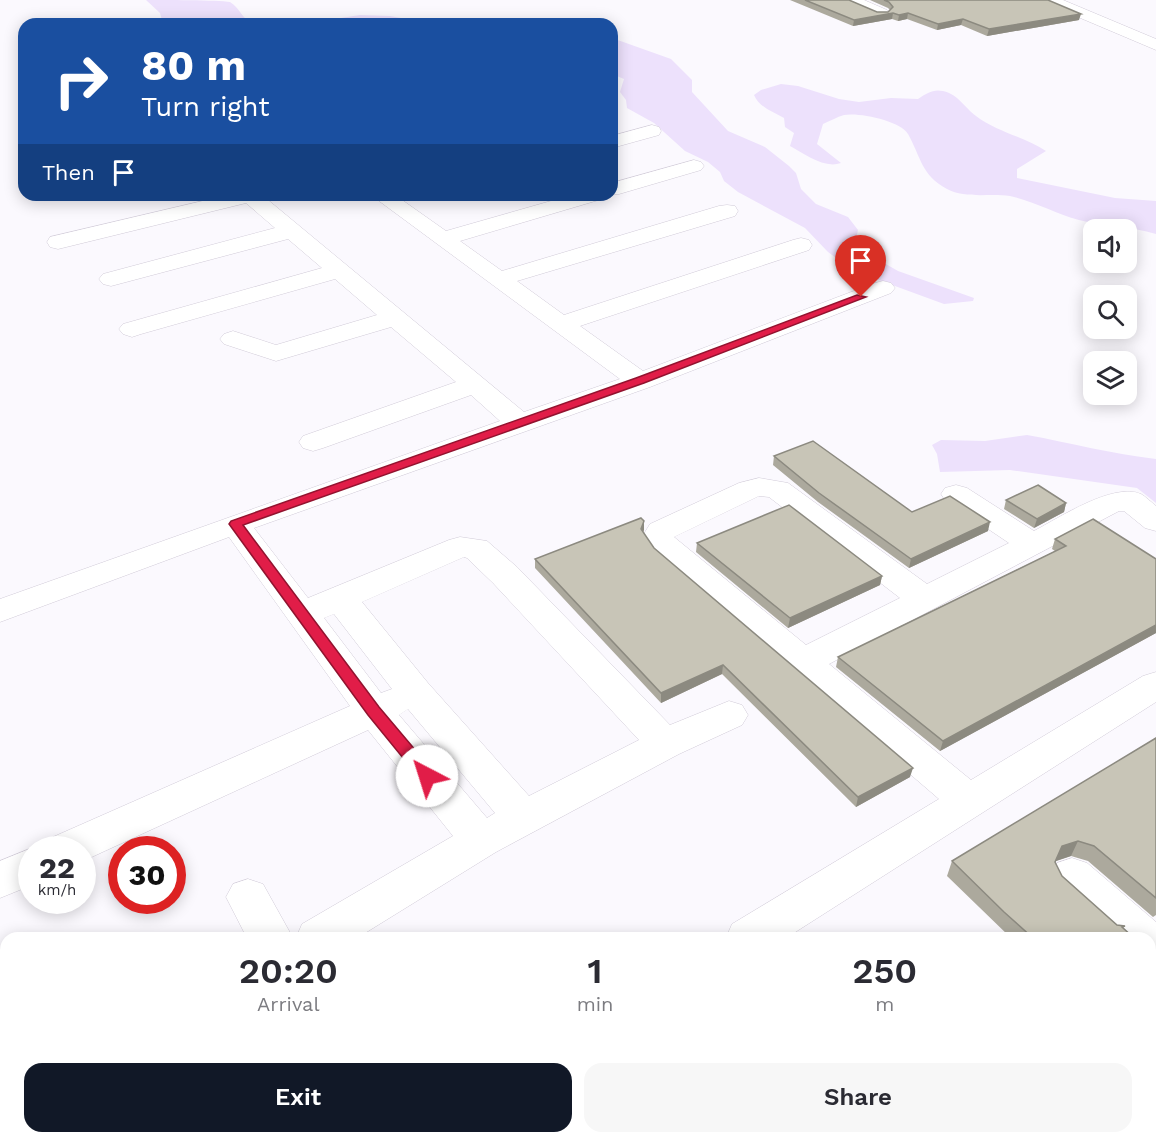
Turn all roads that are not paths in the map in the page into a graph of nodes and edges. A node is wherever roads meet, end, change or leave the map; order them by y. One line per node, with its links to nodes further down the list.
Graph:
1 (854, 0): 3 (street)
2 (1050, 0): 4 (street)
3 (882, 13)
4 (1156, 45)
5 (652, 131): 6 (street)
6 (618, 140)
7 (694, 166): 8 (street)
8 (618, 188)
9 (229, 201): 16 (street)
10 (256, 201): 14 (street)
11 (397, 201): 15 (street)
12 (573, 201): 15 (street)
13 (728, 211): 20 (street)
14 (291, 231): 18 (street); 19 (street)
15 (443, 239): 20 (street)
16 (58, 242)
17 (801, 245): 23 (street)
18 (338, 271): 22 (street); 24 (street)
19 (111, 279)
20 (499, 279): 23 (street)
21 (883, 288): 26 (street)
22 (394, 318): 25 (street); 27 (street)
23 (561, 324): 26 (street)
24 (132, 329)
25 (233, 339)
26 (640, 381): 28 (street)
27 (474, 385): 28 (street); 29 (street)
28 (520, 423): 32 (street)
29 (314, 442)
30 (956, 494): 33 (street)
31 (1156, 521): 33 (street)
32 (236, 524): 36 (street); 37 (street)
33 (1032, 544): 35 (street)
34 (340, 598): 37 (street); 40 (street); 43 (street)
35 (926, 600): 38 (street); 38 (street)
36 (0, 611)
37 (303, 614): 41 (street)
38 (803, 662): 44 (street)
39 (1156, 685): 44 (street)
40 (415, 692): 41 (street); 45 (street)
41 (374, 711): 46 (street); 47 (street)
42 (729, 716): 43 (street)
43 (665, 744): 45 (street)
44 (969, 801): 54 (street)
45 (524, 819): 47 (street)
46 (96, 836)
47 (481, 840): 53 (street)
48 (18, 872): 50 (street)
49 (1072, 876): 55 (street)
50 (0, 880)
51 (248, 897): 52 (street)
52 (268, 932)
53 (328, 932)
54 (758, 932)
55 (1136, 932)

